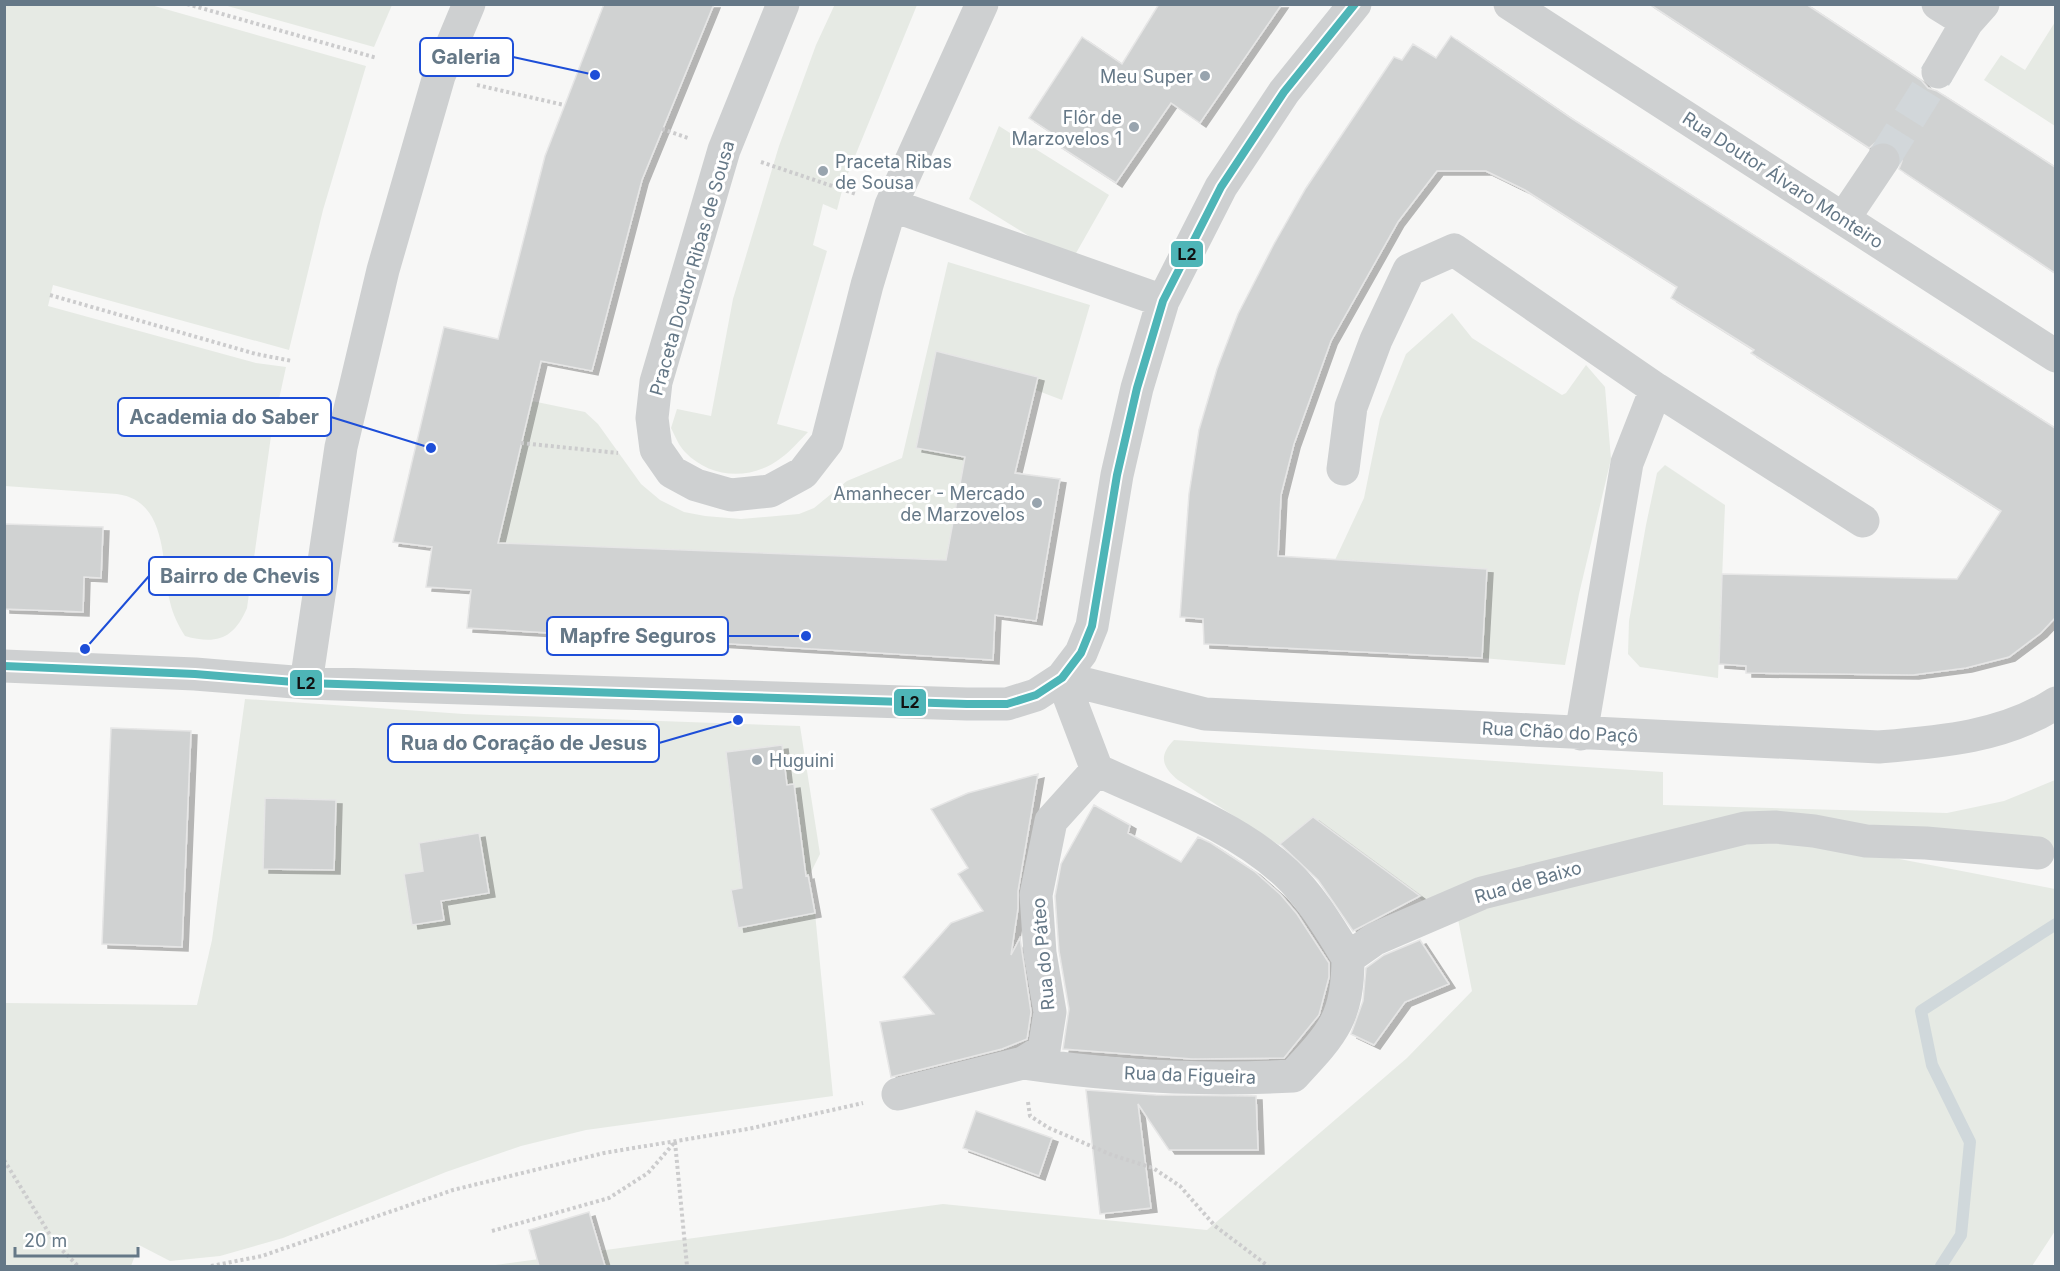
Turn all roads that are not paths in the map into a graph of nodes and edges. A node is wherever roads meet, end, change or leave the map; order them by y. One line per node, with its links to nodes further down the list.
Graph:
1 (469, 4): 19 (street)
2 (783, 4): 10 (street, Praceta Doutor Ribas de Sousa)
3 (982, 4): 10 (street, Praceta Doutor Ribas de Sousa)
4 (1355, 4): 12 (street)
5 (1510, 4): 11 (street, Rua Doutor Álvaro Monteiro)
6 (1938, 4): 7 (street)
7 (1968, 10): 8 (street)
8 (1938, 72)
9 (1884, 160): 11 (street)
10 (891, 206): 12 (street)
11 (1844, 218): 13 (street, Rua Doutor Álvaro Monteiro)
12 (1163, 301): 18 (street)
13 (2055, 356)
14 (1656, 389): 15 (street); 16 (street); 21 (street)
15 (1343, 469)
16 (1863, 521)
17 (4, 666): 19 (street)
18 (1062, 678): 19 (street); 21 (street, Rua Chão do Paçô); 22 (street)
19 (306, 683)
20 (2055, 703): 21 (street, Rua Chão do Paçô)
21 (1581, 734)
22 (1097, 770): 24 (street); 25 (street, Rua do Páteo)
23 (2038, 853): 24 (street, Rua de Baixo)
24 (1348, 958): 25 (street, Rua da Figueira)
25 (1023, 1063): 26 (street)
26 (898, 1095)

